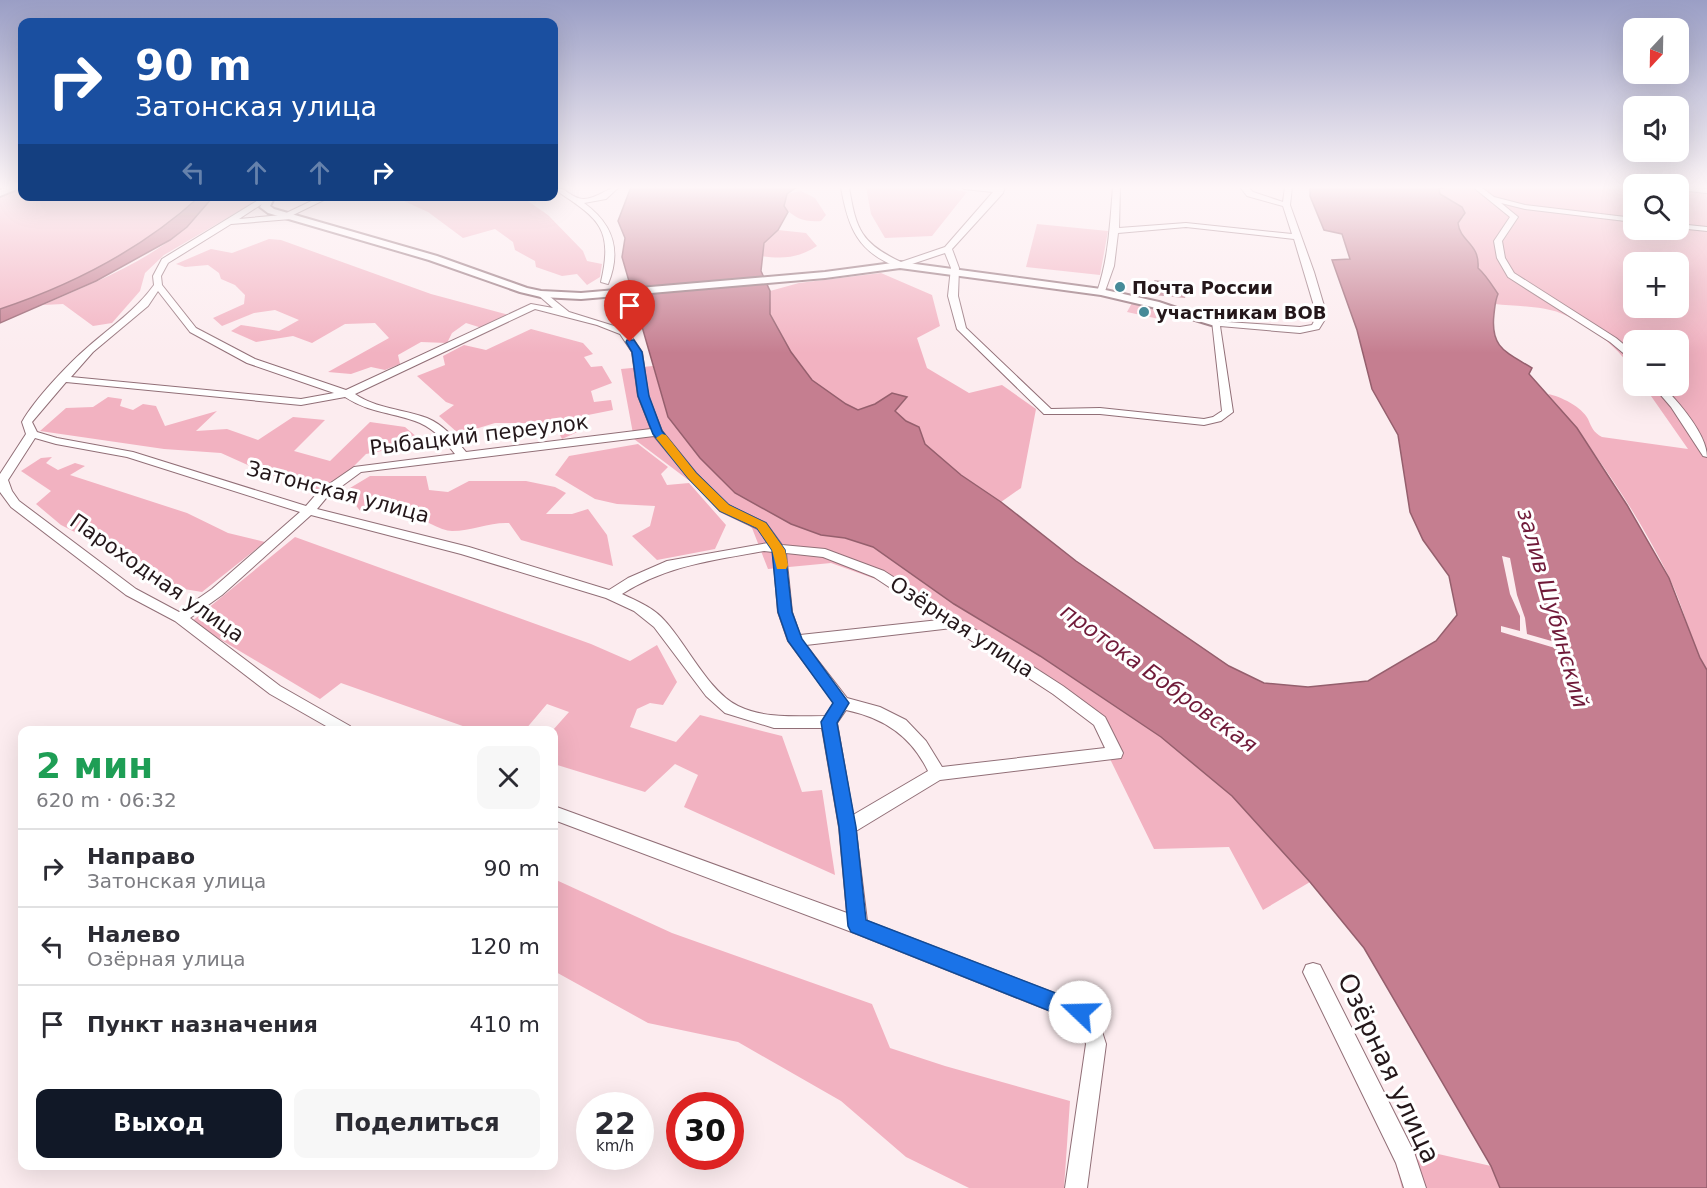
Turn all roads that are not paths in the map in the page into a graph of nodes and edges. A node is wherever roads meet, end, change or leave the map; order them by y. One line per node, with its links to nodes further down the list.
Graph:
1 (194, 242): 12 (street)
2 (379, 242): 15 (street)
3 (611, 242): 13 (street)
4 (866, 242): 10 (street)
5 (954, 242): 9 (street)
6 (1114, 242): 14 (street)
7 (1299, 242): 17 (street)
8 (1498, 242): 18 (street)
9 (948, 249): 10 (street); 11 (street)
10 (900, 265): 11 (street); 13 (street)
11 (955, 273): 14 (street); 17 (street)
12 (158, 285): 19 (street); 20 (street)
13 (604, 288): 15 (street)
14 (1101, 292): 17 (street)
15 (541, 294): 16 (street)
16 (566, 314): 20 (street); 22 (street)
17 (1215, 323)
18 (1623, 349)
19 (62, 379): 20 (street); 23 (street)
20 (347, 394): 25 (street)
21 (1667, 396): 24 (street)
22 (657, 432): 25 (street, Рыбацкий переулок); 27 (street)
23 (32, 434): 26 (street, Затонская улица); 29 (street, Пароходная улица)
24 (1707, 454)
25 (463, 456): 26 (street, Рыбацкий переулок)
26 (309, 511): 28 (street, Затонская улица); 29 (street, Рыбацкий переулок)
27 (779, 550): 28 (street, Озёрная улица); 30 (street, Озёрная улица); 31 (street)
28 (611, 595): 33 (street, Затонская улица)
29 (180, 618): 34 (street, Пароходная улица)
30 (953, 623): 31 (street); 35 (street, Озёрная улица)
31 (795, 641): 32 (street)
32 (842, 703): 33 (street); 35 (street)
33 (829, 722): 37 (street)
34 (338, 726)
35 (937, 774): 37 (street)
36 (558, 814): 38 (street)
37 (847, 827): 38 (street)
38 (858, 926): 40 (street)
39 (1313, 972): 41 (street, Озёрная улица)
40 (1076, 1188)
41 (1415, 1188)

